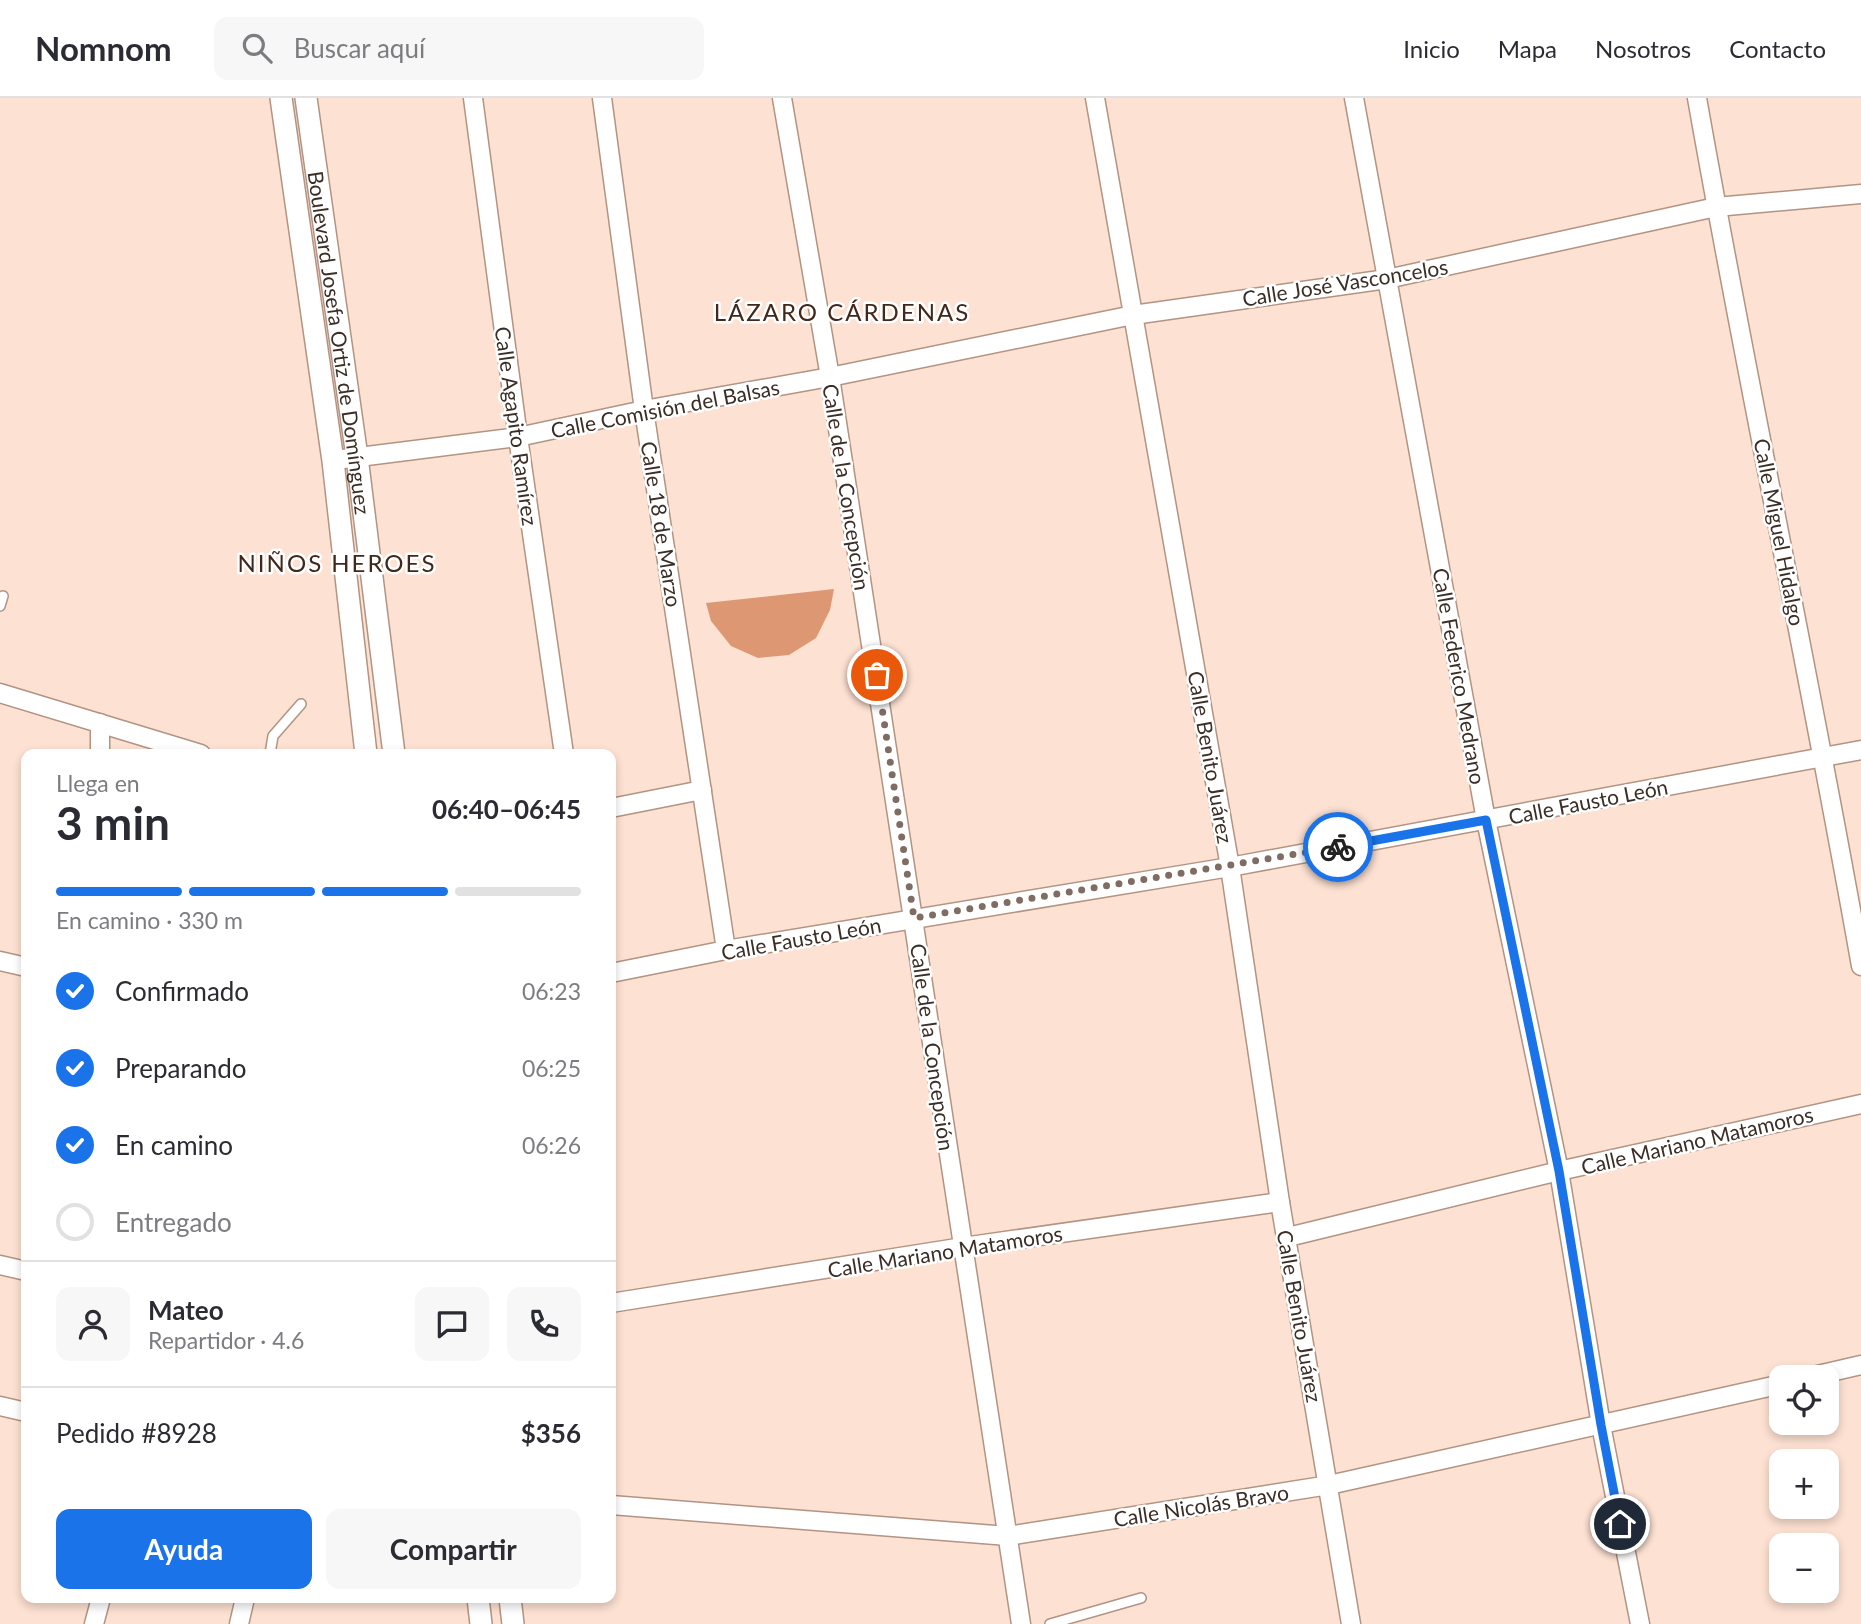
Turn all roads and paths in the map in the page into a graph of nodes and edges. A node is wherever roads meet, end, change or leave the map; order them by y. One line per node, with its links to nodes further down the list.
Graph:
1 (281, 98): 17 (street, Boulevard Josefa Ortiz de Domínguez)
2 (306, 98): 16 (street, Boulevard Josefa Ortiz de Domínguez)
3 (473, 98): 15 (street, Calle Agapito Ramírez)
4 (602, 98): 14 (street, Calle 18 de Marzo)
5 (782, 98): 13 (street, Calle de la Concepción)
6 (1095, 98): 12 (street, Calle Benito Juárez)
7 (1354, 98): 11 (street, Calle Federico Medrano)
8 (1697, 98): 10 (street, Calle Miguel Hidalgo)
9 (1861, 194): 10 (street, Calle José Vasconcelos)
10 (1716, 206): 11 (street, Calle José Vasconcelos); 30 (street, Calle Miguel Hidalgo)
11 (1387, 279): 12 (street, Calle José Vasconcelos); 33 (street, Calle Federico Medrano)
12 (1133, 315): 13 (street, Calle José Vasconcelos); 34 (street, Calle Benito Juárez)
13 (831, 377): 14 (street, Calle Comisión del Balsas); 35 (street, Calle de la Concepción)
14 (644, 410): 15 (street, Calle Comisión del Balsas); 31 (street, Calle 18 de Marzo)
15 (518, 437): 16 (street, Calle Comisión del Balsas); 28 (street, Calle Agapito Ramírez)
16 (357, 457): 17 (street, Calle Comisión del Balsas); 27 (street, Boulevard Josefa Ortiz de Domínguez)
17 (333, 461): 26 (street, Boulevard Josefa Ortiz de Domínguez)
18 (3, 596): 19 (lane)
19 (0, 606)
20 (0, 693): 22 (street)
21 (301, 704): 25 (lane)
22 (100, 723): 23 (street); 24 (street)
23 (100, 749)
24 (185, 749)
25 (271, 749)
26 (365, 749)
27 (393, 749)
28 (563, 749)
29 (1861, 750): 30 (street, Calle Fausto León)
30 (1824, 757): 33 (street, Calle Fausto León); 39 (street, Calle Miguel Hidalgo)
31 (702, 790): 32 (street); 36 (street, Calle 18 de Marzo)
32 (616, 807)
33 (1486, 820): 34 (street, Calle Fausto León); 42 (street, Calle Federico Medrano)
34 (1230, 867): 35 (street, Calle Fausto León); 43 (street, Calle Benito Juárez)
35 (914, 918): 36 (street, Calle Fausto León); 45 (street, Calle de la Concepción)
36 (726, 950): 40 (street, Calle Fausto León)
37 (0, 961): 38 (street)
38 (21, 966)
39 (1861, 966)
40 (616, 972)
41 (1861, 1104): 42 (street, Calle Mariano Matamoros)
42 (1559, 1171): 44 (street, Calle Mariano Matamoros); 54 (street, Calle Federico Medrano)
43 (1280, 1202): 44 (street, Calle Benito Juárez); 45 (street, Calle Mariano Matamoros)
44 (1288, 1237): 55 (street, Calle Benito Juárez)
45 (963, 1247): 48 (street, Calle Mariano Matamoros); 57 (street, Calle de la Concepción)
46 (0, 1265): 47 (street)
47 (21, 1270)
48 (616, 1302)
49 (1861, 1365): 50 (street)
50 (1839, 1370)
51 (1769, 1387): 54 (street, Calle Nicolás Bravo)
52 (1, 1410): 53 (street)
53 (21, 1412)
54 (1601, 1425): 55 (street, Calle Nicolás Bravo); 70 (street, Calle Federico Medrano)
55 (1329, 1485): 57 (street, Calle Nicolás Bravo); 69 (street, Calle Benito Juárez)
56 (616, 1505): 57 (street, Calle Nicolás Bravo)
57 (1008, 1536): 67 (street, Calle de la Concepción)
58 (1141, 1598): 68 (lane)
59 (99, 1603): 63 (street)
60 (244, 1603): 64 (street)
61 (479, 1603): 65 (street)
62 (511, 1603): 66 (street)
63 (94, 1624)
64 (239, 1624)
65 (481, 1624)
66 (513, 1624)
67 (1021, 1624)
68 (1050, 1624)
69 (1351, 1624)
70 (1640, 1624)

